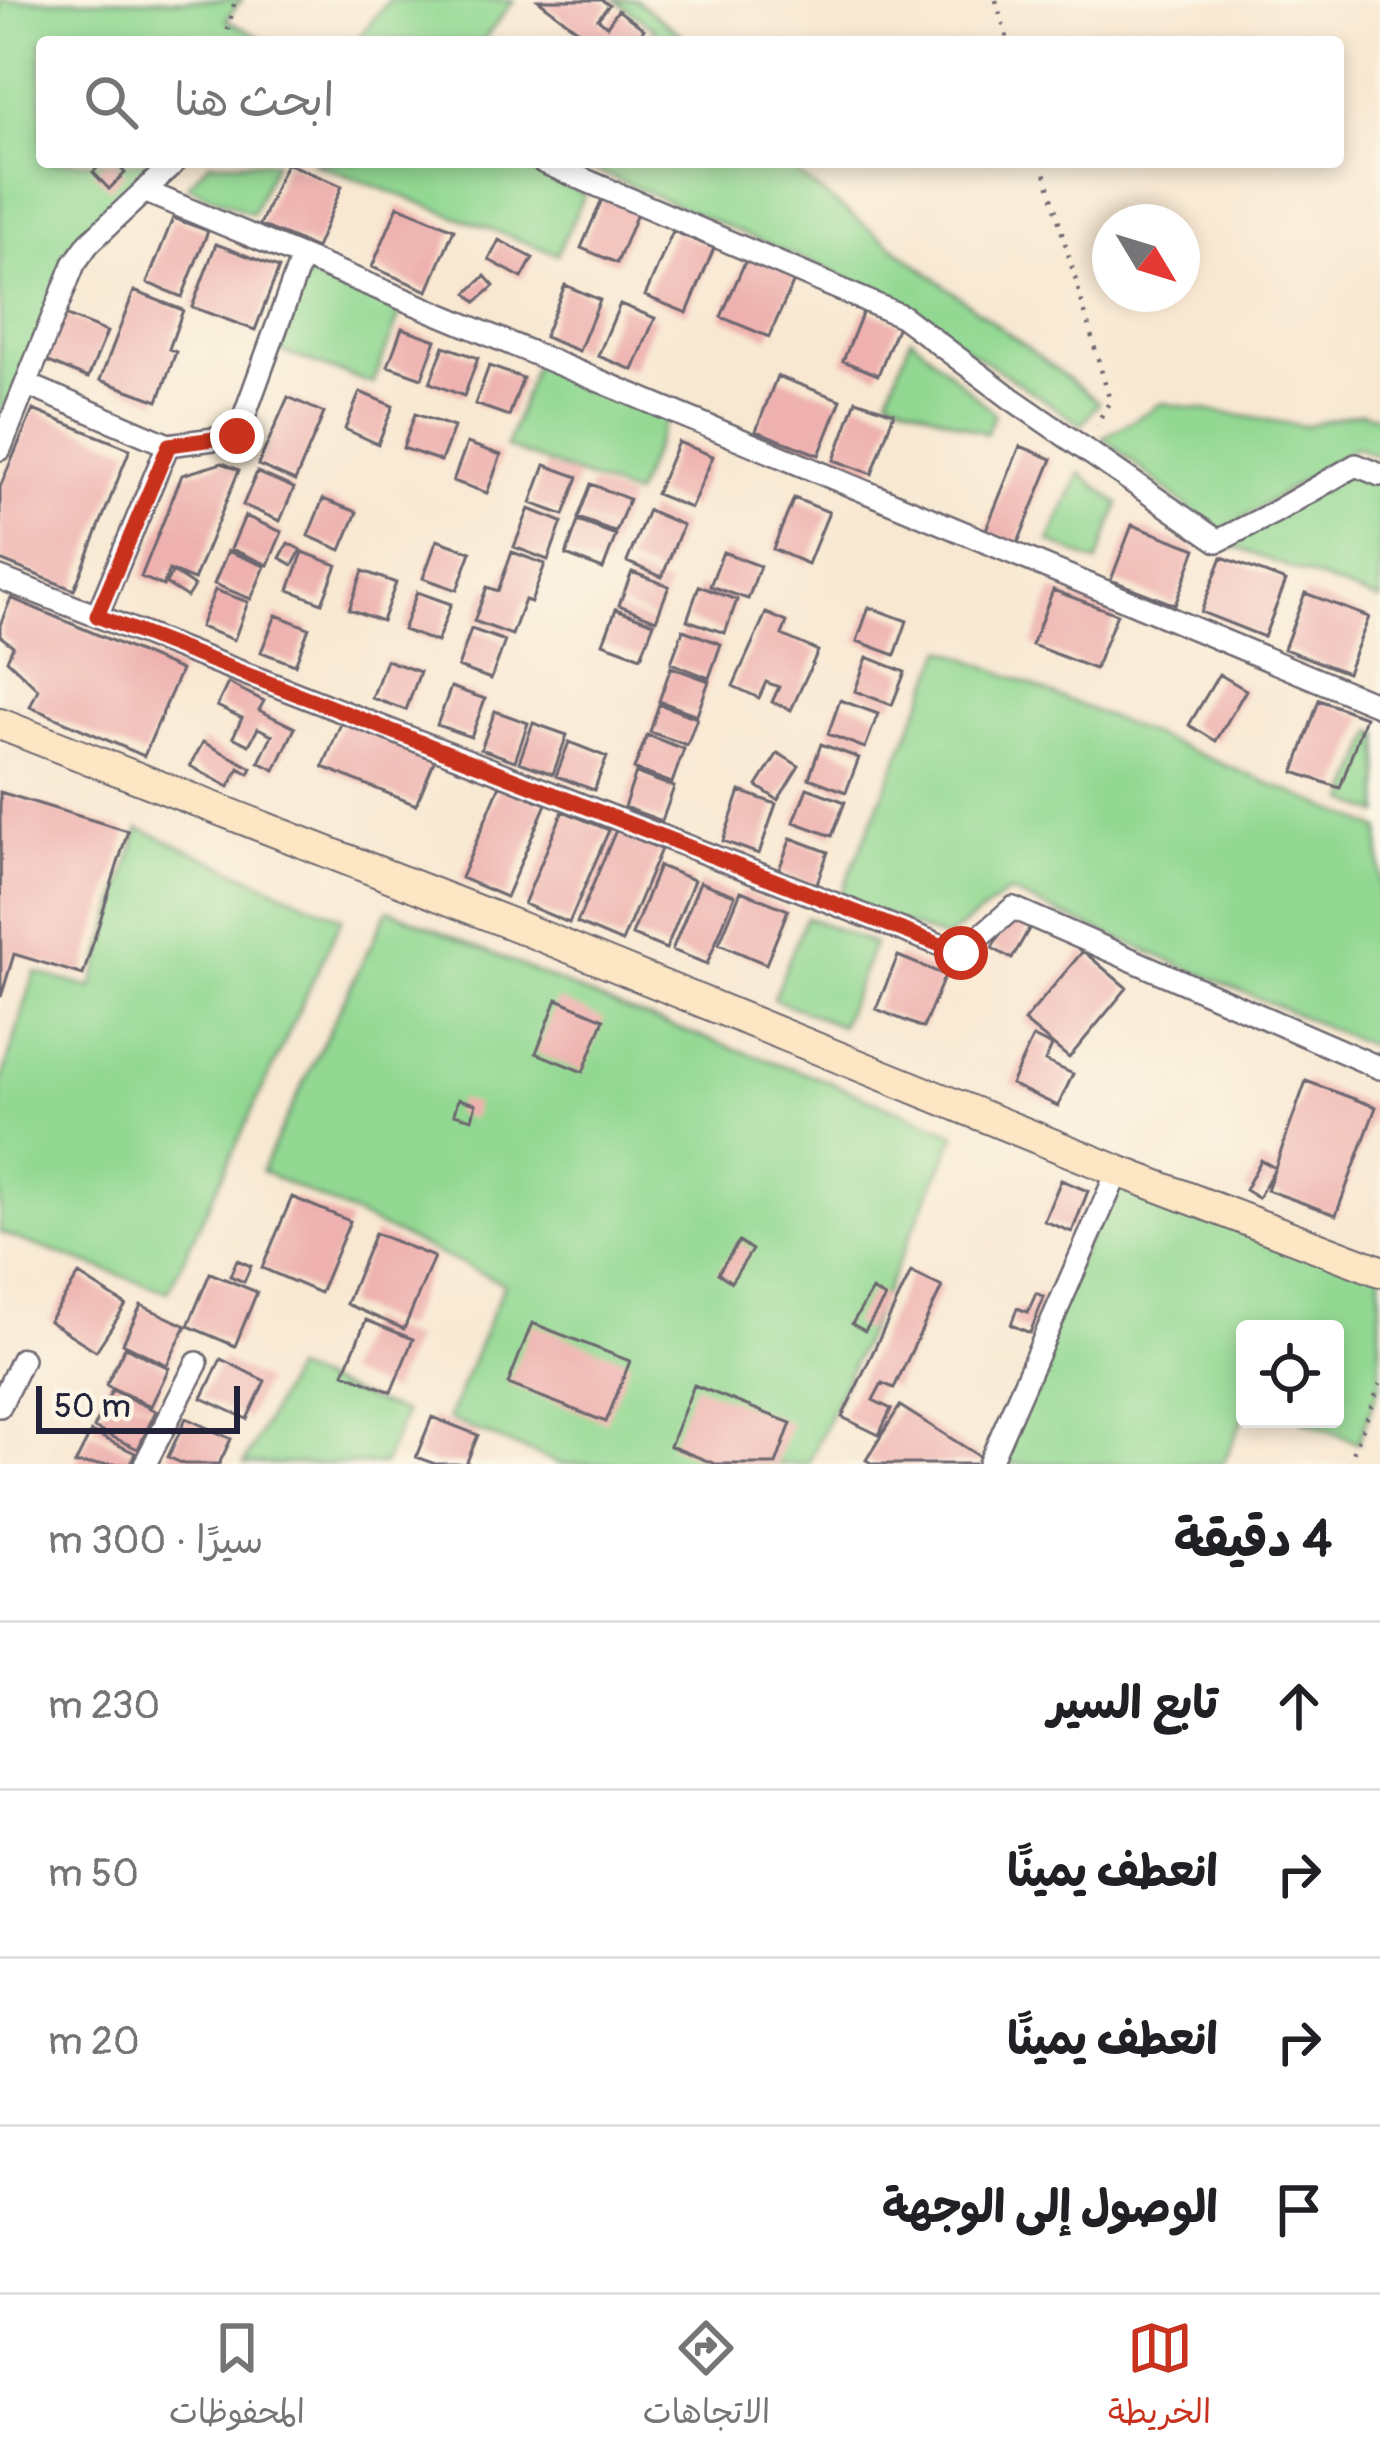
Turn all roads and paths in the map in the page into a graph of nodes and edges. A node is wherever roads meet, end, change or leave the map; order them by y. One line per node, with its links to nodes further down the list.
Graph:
1 (236, 0): 3 (path)
2 (996, 0): 4 (path)
3 (227, 36)
4 (1006, 36)
5 (169, 168): 8 (street)
6 (557, 168): 12 (street)
7 (1044, 168): 12 (path)
8 (144, 191): 9 (street); 10 (street)
9 (302, 257): 11 (street); 17 (street)
10 (26, 384): 11 (street); 13 (street)
11 (169, 445): 16 (street)
12 (1082, 447): 14 (street)
13 (0, 449)
14 (1380, 476)
15 (0, 578): 16 (street)
16 (97, 616): 19 (street)
17 (1380, 706)
18 (2, 720): 20 (street)
19 (1380, 1068)
20 (1118, 1171): 21 (street); 27 (street)
21 (1380, 1271)
22 (22, 1359): 25 (street)
23 (196, 1363): 26 (street)
24 (1380, 1384): 28 (path)
25 (0, 1406)
26 (145, 1464)
27 (989, 1464)
28 (1349, 1464)

